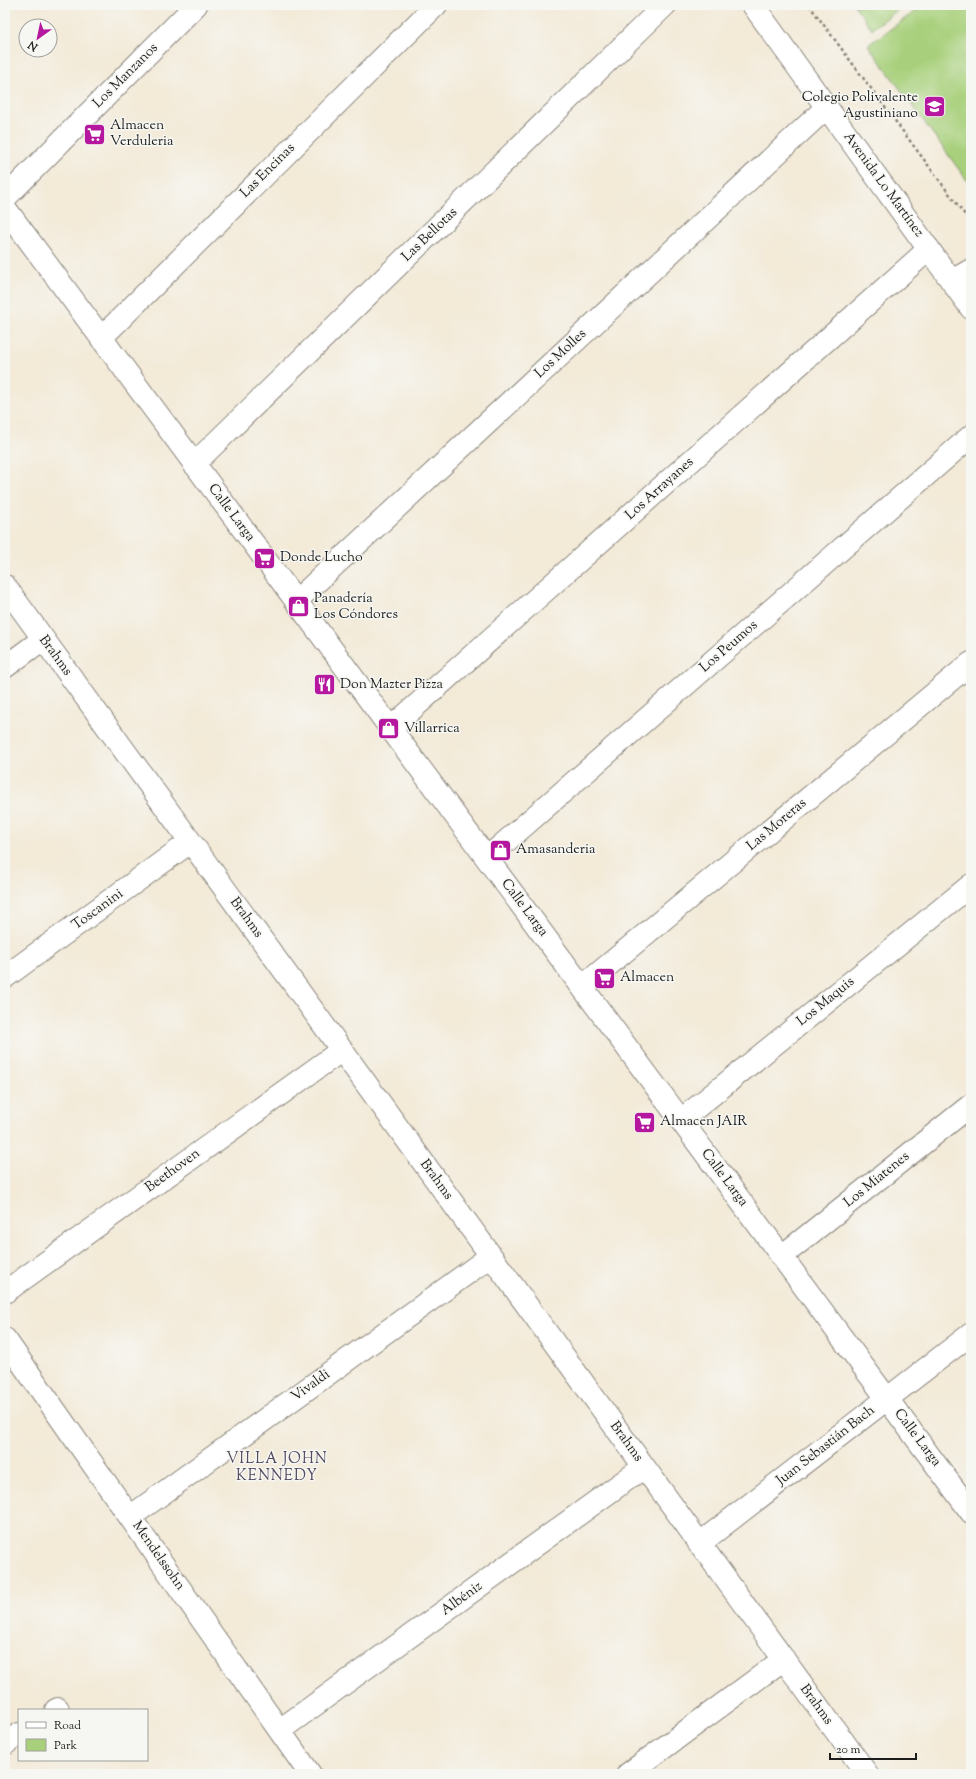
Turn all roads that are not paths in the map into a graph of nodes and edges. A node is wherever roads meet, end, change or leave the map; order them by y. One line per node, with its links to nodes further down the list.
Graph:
1 (196, 5): 6 (street, Los Manzanos)
2 (436, 5): 12 (street, Las Encinas)
3 (665, 5): 14 (street, Las Bellotas)
4 (753, 5): 5 (street, Avenida Lo Martínez)
5 (827, 107): 8 (street, Avenida Lo Martínez); 16 (street, Los Molles)
6 (5, 198)
7 (5, 208): 12 (street, Calle Larga)
8 (929, 250): 10 (street, Avenida Lo Martínez); 20 (street, Los Arrayanes)
9 (971, 270): 10 (street)
10 (952, 281): 11 (street, Avenida Lo Martínez)
11 (971, 308)
12 (101, 338): 14 (street, Calle Larga)
13 (971, 436): 22 (street, Los Peumos)
14 (194, 464): 16 (street, Calle Larga)
15 (5, 586): 17 (street, Brahms)
16 (296, 601): 20 (street, Calle Larga)
17 (43, 639): 19 (street); 21 (street, Brahms)
18 (971, 663): 25 (street, Las Moreras)
19 (5, 667)
20 (391, 728): 22 (street, Calle Larga)
21 (190, 842): 24 (street, Toscanini); 26 (street, Brahms)
22 (487, 858): 25 (street, Calle Larga)
23 (971, 885): 28 (street, Los Maquis)
24 (5, 977)
25 (582, 987): 28 (street, Calle Larga)
26 (342, 1050): 29 (street, Brahms); 31 (street, Beethoven)
27 (971, 1105): 30 (street, Los Miatenes)
28 (681, 1120): 30 (street, Calle Larga)
29 (491, 1256): 35 (street, Brahms); 37 (street, Vivaldi)
30 (782, 1256): 34 (street, Calle Larga)
31 (5, 1292)
32 (971, 1334): 34 (street, Juan Sebastián Bach)
33 (5, 1339): 37 (street, Mendelssohn)
34 (887, 1398): 36 (street, Calle Larga); 38 (street, Juan Sebastián Bach)
35 (644, 1467): 38 (street, Brahms); 40 (street, Albéniz)
36 (971, 1512)
37 (130, 1517): 40 (street, Mendelssohn)
38 (699, 1544): 39 (street, Brahms)
39 (784, 1659): 44 (street); 45 (street, Brahms)
40 (280, 1730): 43 (street, Mendelssohn)
41 (18, 1735): 42 (street)
42 (5, 1744)
43 (310, 1774)
44 (628, 1774)
45 (867, 1774)

